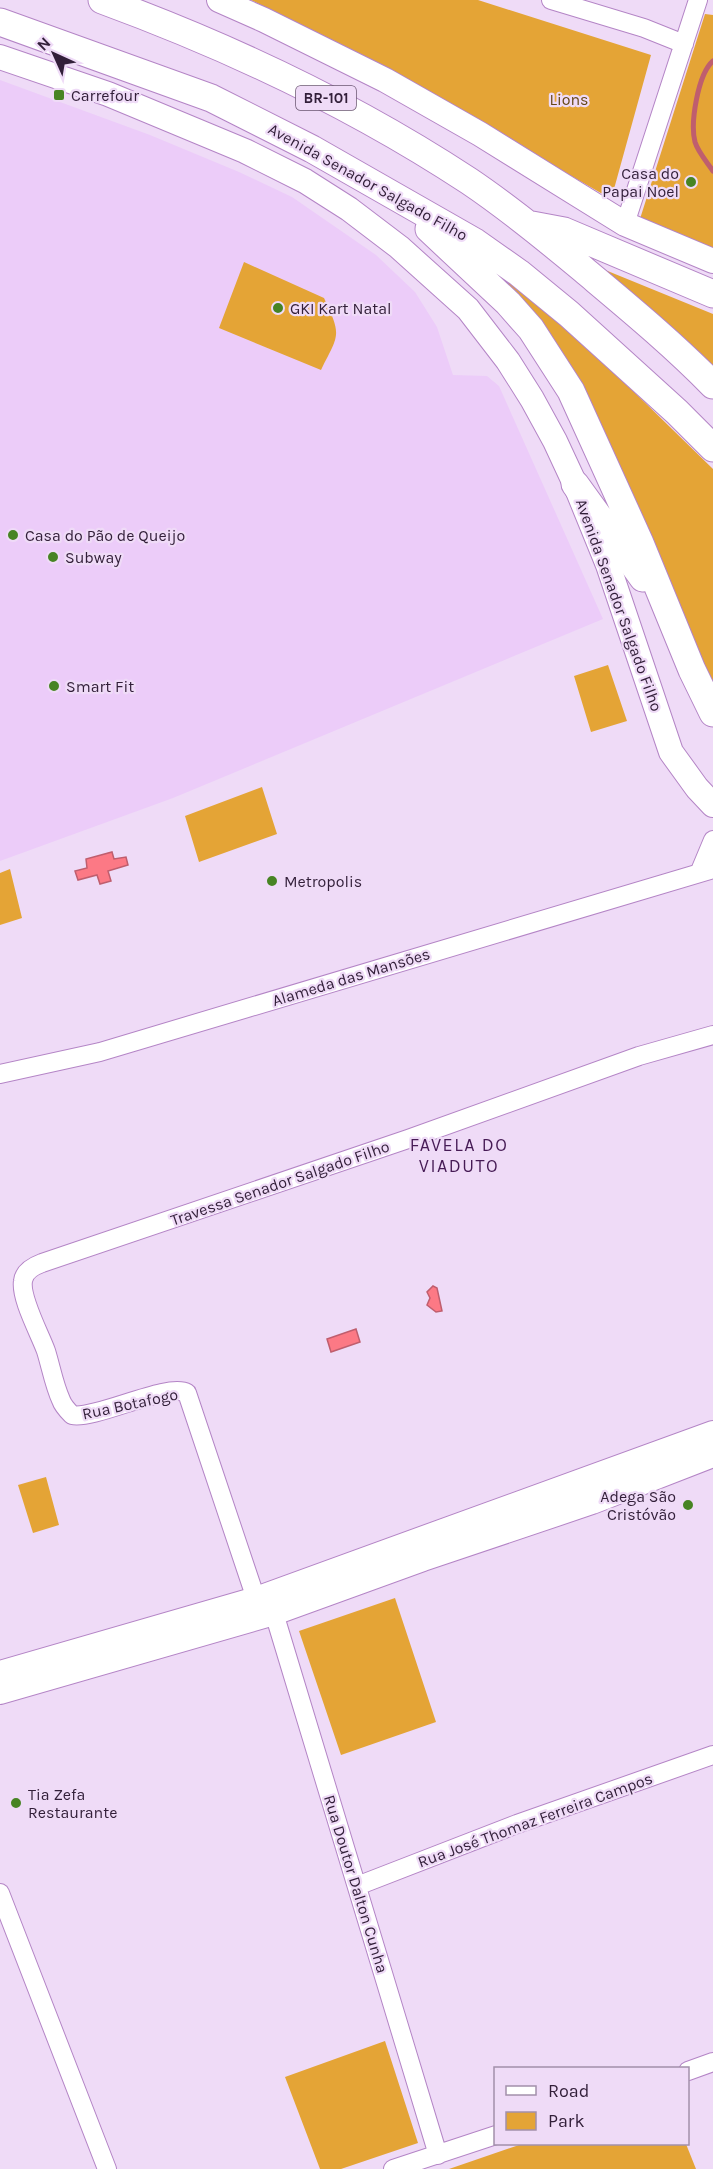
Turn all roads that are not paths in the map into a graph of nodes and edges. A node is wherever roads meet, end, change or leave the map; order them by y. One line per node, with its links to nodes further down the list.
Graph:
1 (104, 0): 10 (highway, BR-101)
2 (219, 0): 9 (main road)
3 (552, 0): 6 (street)
4 (702, 6): 6 (street)
5 (0, 22): 8 (highway, Avenida Senador Salgado Filho)
6 (684, 44): 9 (street)
7 (0, 57): 15 (main road, Avenida Senador Salgado Filho)
8 (387, 190): 14 (highway, Avenida Senador Salgado Filho); 16 (highway)
9 (625, 224): 11 (main road)
10 (530, 225): 12 (highway); 13 (highway, BR-101)
11 (713, 261)
12 (713, 294)
13 (713, 385)
14 (713, 448)
15 (575, 484): 16 (highway); 18 (main road, Avenida Senador Salgado Filho)
16 (669, 614): 17 (highway)
17 (713, 713)
18 (713, 805)
19 (713, 840): 20 (street, Alameda das Mansões)
20 (707, 870): 22 (street, Alameda das Mansões)
21 (713, 1035): 23 (street, Travessa Senador Salgado Filho)
22 (0, 1074)
23 (23, 1280): 26 (street, Rua Botafogo)
24 (713, 1433): 26 (main road)
25 (713, 1455): 26 (main road)
26 (265, 1606): 27 (main road); 28 (main road); 30 (street, Rua Doutor Dalton Cunha)
27 (0, 1673)
28 (0, 1692)
29 (713, 1755): 30 (street, Rua José Thomaz Ferreira Campos)
30 (357, 1886): 35 (street, Rua Doutor Dalton Cunha)
31 (0, 1893): 36 (street)
32 (713, 2062): 33 (street)
33 (689, 2070)
34 (494, 2135): 35 (street)
35 (438, 2155): 37 (street)
36 (107, 2169)
37 (393, 2169)

